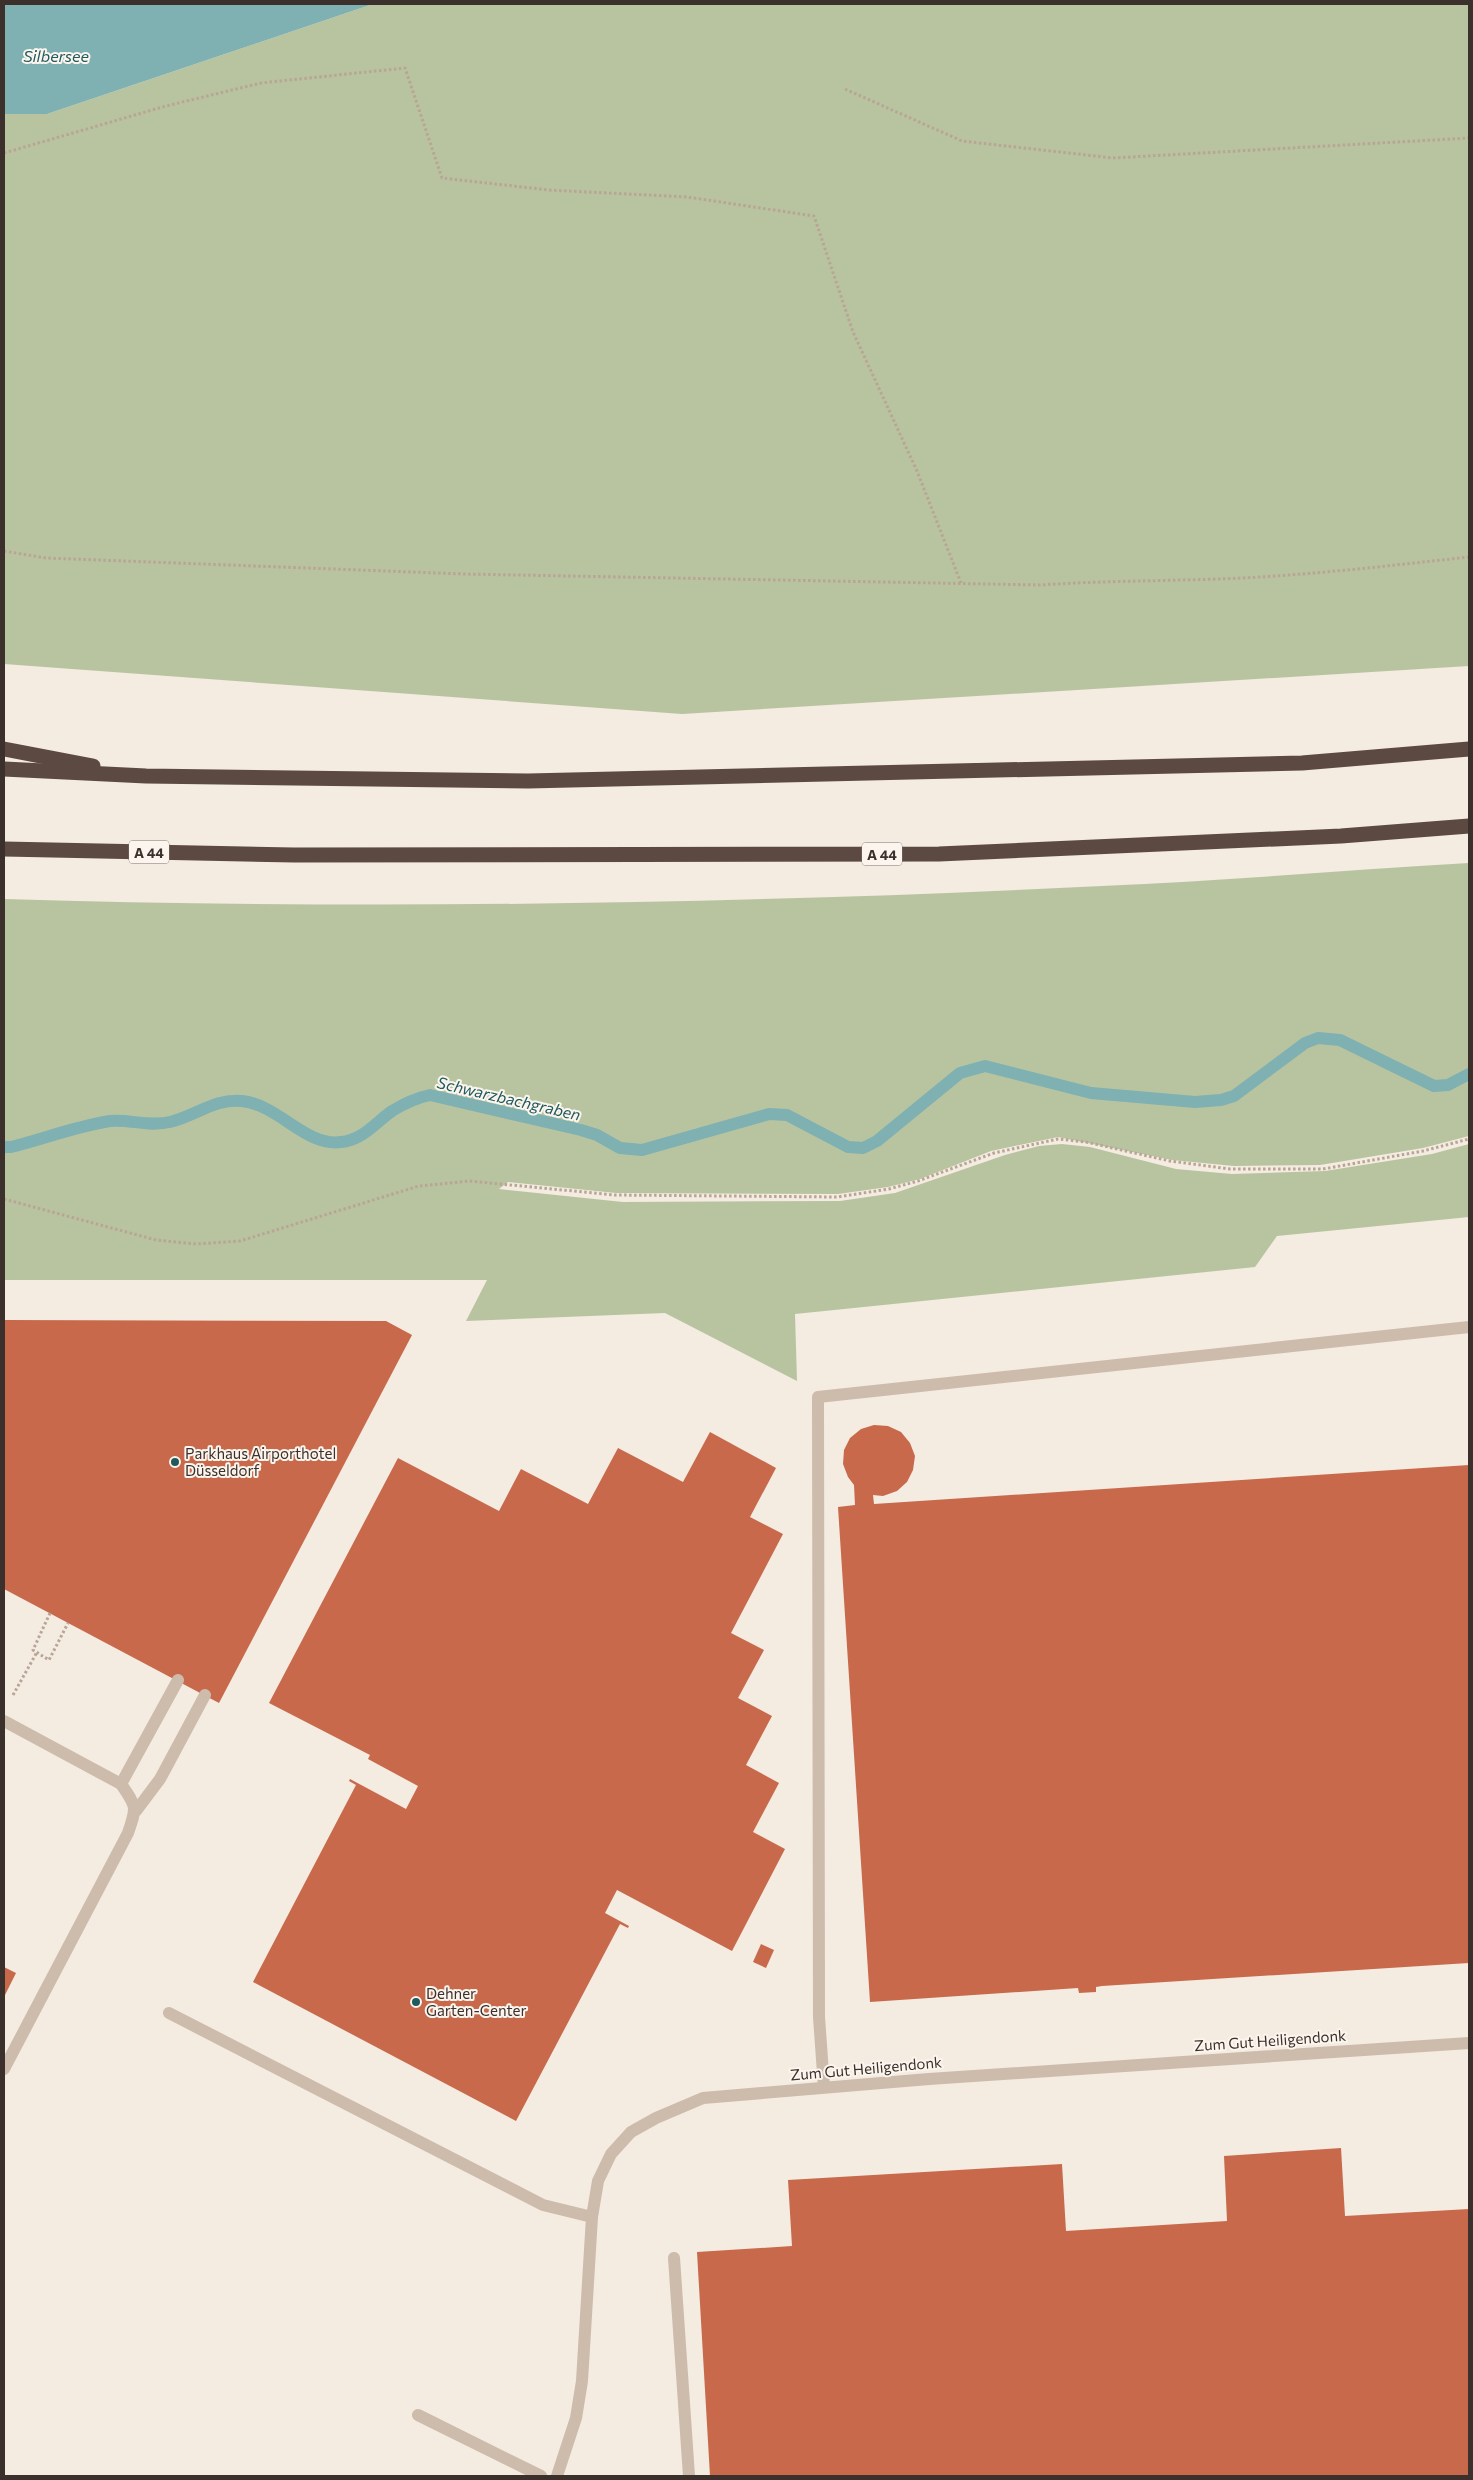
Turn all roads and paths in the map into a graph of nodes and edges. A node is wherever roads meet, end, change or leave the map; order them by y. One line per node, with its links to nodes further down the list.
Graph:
1 (845, 89): 2 (path)
2 (1469, 138)
3 (4, 153): 6 (path)
4 (4, 551): 6 (path)
5 (1469, 557): 6 (path)
6 (961, 583)
7 (4, 749): 10 (highway)
8 (1469, 749): 10 (highway)
9 (4, 770): 10 (highway)
10 (146, 776)
11 (1469, 826): 12 (highway, A 44)
12 (4, 849)
13 (1469, 1139): 14 (path)
14 (4, 1200)
15 (1469, 1327): 28 (street)
16 (50, 1613): 18 (path)
17 (68, 1623): 18 (path)
18 (37, 1652): 21 (path)
19 (178, 1680): 23 (street)
20 (205, 1695): 24 (street)
21 (8, 1702)
22 (4, 1720): 23 (street)
23 (121, 1784): 24 (street)
24 (136, 1811): 27 (street)
25 (169, 2013): 29 (street)
26 (1469, 2043): 28 (street, Zum Gut Heiligendonk)
27 (4, 2069)
28 (824, 2087): 29 (street, Zum Gut Heiligendonk)
29 (592, 2217): 33 (street, Zum Gut Heiligendonk)
30 (674, 2258): 34 (street)
31 (418, 2415): 32 (street)
32 (540, 2476)
33 (556, 2476)
34 (689, 2476)

